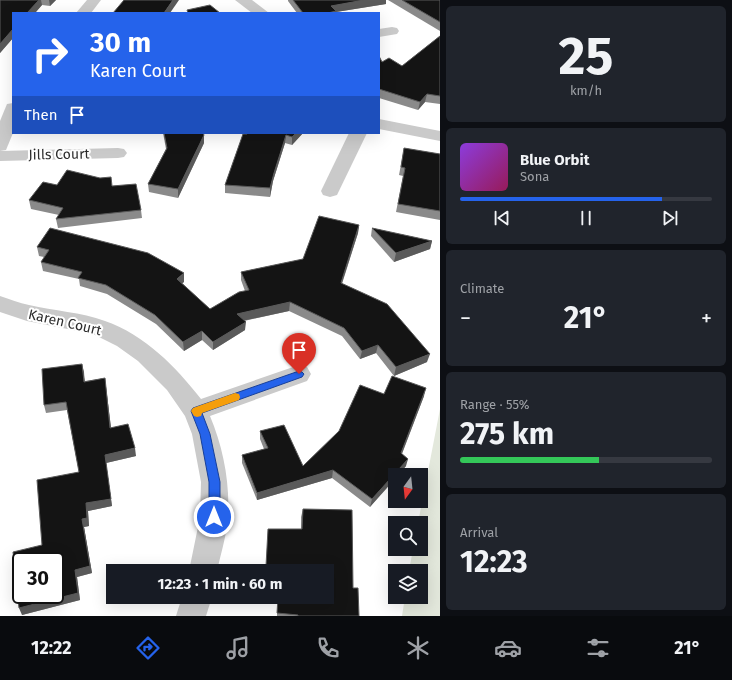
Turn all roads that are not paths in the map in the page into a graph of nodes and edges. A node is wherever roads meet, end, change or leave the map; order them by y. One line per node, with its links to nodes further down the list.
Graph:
1 (94, 0): 3 (street)
2 (242, 0): 4 (street)
3 (84, 12)
4 (260, 12)
5 (12, 111): 9 (street)
6 (380, 124): 8 (street)
7 (358, 134): 12 (street)
8 (440, 136)
9 (0, 146)
10 (118, 153): 11 (street, Jills Court)
11 (0, 156)
12 (330, 191)
13 (0, 304): 15 (street, Karen Court)
14 (299, 374): 15 (street)
15 (196, 411): 16 (street, Karen Court)
16 (204, 564)
17 (195, 604): 18 (street)
18 (191, 616)

